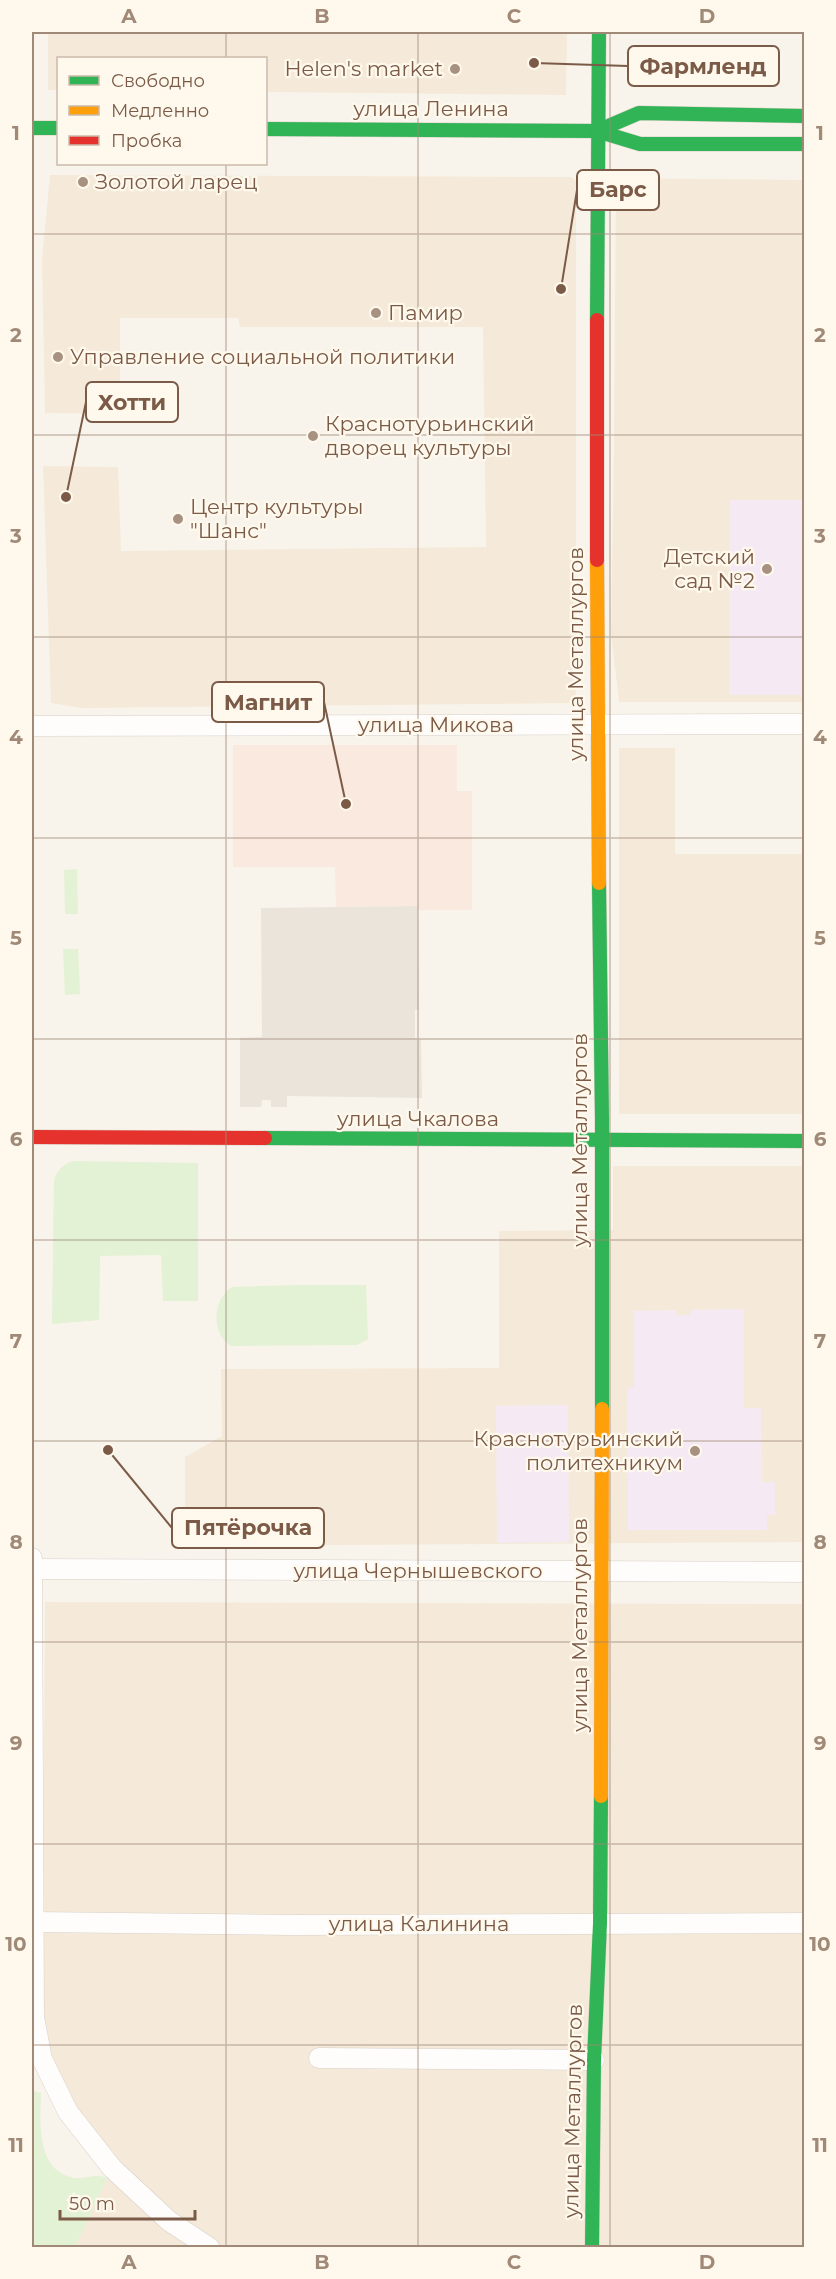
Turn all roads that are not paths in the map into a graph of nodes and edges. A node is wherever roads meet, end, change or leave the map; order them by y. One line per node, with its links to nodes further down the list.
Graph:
1 (599, 32): 6 (street, улица Металлургов)
2 (804, 116): 6 (street, улица Ленина)
3 (32, 128): 4 (street)
4 (57, 128)
5 (267, 129): 6 (street, улица Ленина)
6 (597, 132): 7 (street, улица Ленина); 8 (street, улица Металлургов)
7 (804, 144)
8 (597, 724): 9 (street, улица Микова); 10 (street, улица Микова); 12 (street, улица Металлургов)
9 (804, 724)
10 (32, 726)
11 (32, 1137): 12 (street, улица Чкалова)
12 (602, 1141): 13 (street, улица Чкалова); 16 (street, улица Металлургов)
13 (804, 1141)
14 (32, 1557): 15 (street)
15 (32, 1569): 16 (street, улица Чернышевского); 18 (street)
16 (602, 1572): 17 (street, улица Чернышевского); 19 (street, улица Металлургов)
17 (804, 1572)
18 (33, 1922): 19 (street, улица Калинина); 23 (street)
19 (600, 1923): 20 (street, улица Калинина); 22 (street, улица Металлургов)
20 (804, 1923)
21 (319, 2058): 22 (street)
22 (594, 2060): 24 (street, улица Металлургов)
23 (210, 2247)
24 (592, 2247)

